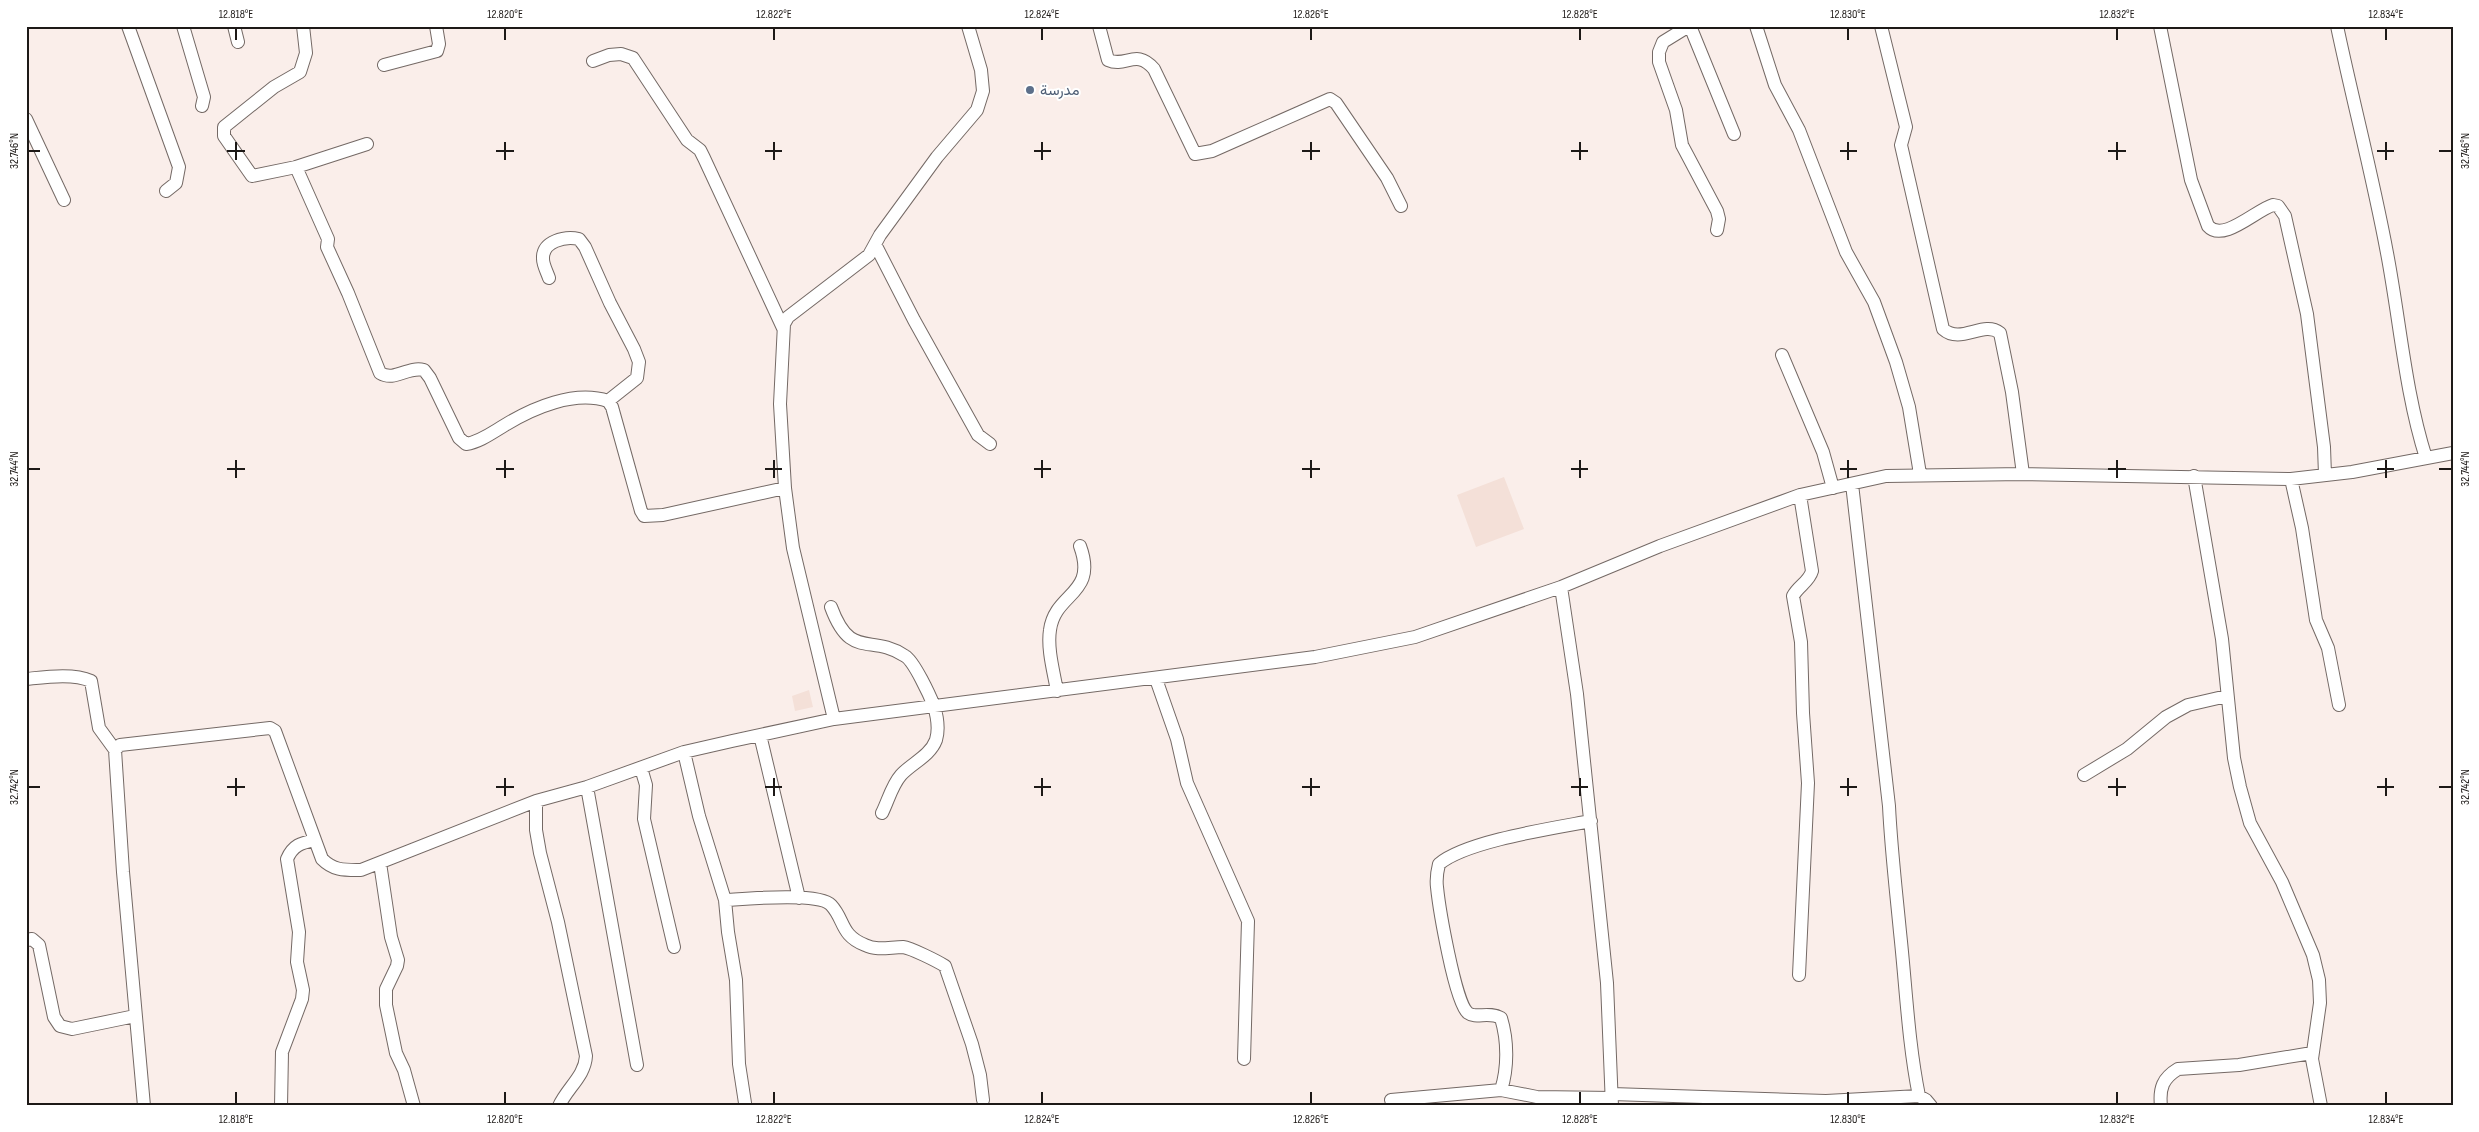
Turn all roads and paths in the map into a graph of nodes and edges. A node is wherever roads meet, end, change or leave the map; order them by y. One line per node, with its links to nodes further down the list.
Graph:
1 (128, 26): 21 (street)
2 (183, 26): 16 (street)
3 (234, 26): 13 (street)
4 (303, 26): 20 (street)
5 (436, 26): 15 (street)
6 (968, 26): 25 (street)
7 (1099, 26): 23 (street)
8 (1690, 26): 18 (street); 24 (street)
9 (1756, 26): 33 (street)
10 (1881, 26): 34 (street)
11 (2160, 26): 35 (street)
12 (2337, 26): 32 (street)
13 (238, 42)
14 (593, 61): 27 (street)
15 (384, 65)
16 (202, 106)
17 (26, 119): 22 (street)
18 (1734, 134)
19 (367, 144): 20 (street)
20 (296, 167): 29 (street)
21 (166, 191)
22 (64, 200)
23 (1400, 206)
24 (1716, 230)
25 (875, 244): 27 (street); 30 (street)
26 (549, 278): 29 (street)
27 (783, 328): 39 (street)
28 (1782, 355): 40 (street)
29 (608, 401): 39 (street)
30 (990, 444)
31 (2453, 453): 32 (street)
32 (2426, 458): 35 (street)
33 (1920, 474): 34 (street); 38 (street)
34 (2023, 474): 36 (street)
35 (2325, 475): 37 (street)
36 (2194, 476): 37 (street); 48 (street)
37 (2291, 479): 49 (street)
38 (1852, 484): 40 (street); 74 (street)
39 (785, 488): 51 (street)
40 (1833, 488): 41 (street)
41 (1800, 495): 43 (street); 67 (street)
42 (1080, 546): 47 (street)
43 (1561, 587): 46 (street); 60 (street)
44 (831, 607): 50 (street)
45 (26, 679): 53 (street)
46 (1156, 679): 47 (street); 70 (street)
47 (1057, 691): 50 (street)
48 (2227, 696): 56 (street); 69 (street)
49 (2339, 705)
50 (934, 707): 51 (street); 59 (street)
51 (834, 720): 52 (street)
52 (760, 735): 54 (street); 63 (street)
53 (115, 750): 61 (street); 68 (street)
54 (684, 752): 55 (street); 64 (street)
55 (641, 768): 57 (street); 66 (street)
56 (2084, 775)
57 (587, 788): 58 (street); 71 (street)
58 (536, 802): 62 (street); 82 (street)
59 (882, 813)
60 (1591, 821): 72 (street); 73 (street)
61 (315, 840): 62 (street); 80 (street)
62 (380, 862): 81 (street)
63 (799, 898): 64 (street); 75 (street)
64 (725, 900): 78 (street)
65 (26, 940): 68 (street)
66 (674, 947)
67 (1799, 975)
68 (135, 1016): 79 (street)
69 (2312, 1053): 84 (street); 85 (street)
70 (1244, 1059)
71 (637, 1065)
72 (1501, 1090): 73 (street); 76 (street)
73 (1612, 1099): 77 (street)
74 (1912, 1099): 77 (street); 83 (street)
75 (983, 1100)
76 (1391, 1100)
77 (1717, 1101)
78 (745, 1103)
79 (144, 1106)
80 (281, 1106)
81 (414, 1106)
82 (559, 1106)
83 (1930, 1106)
84 (2161, 1106)
85 (2321, 1106)

